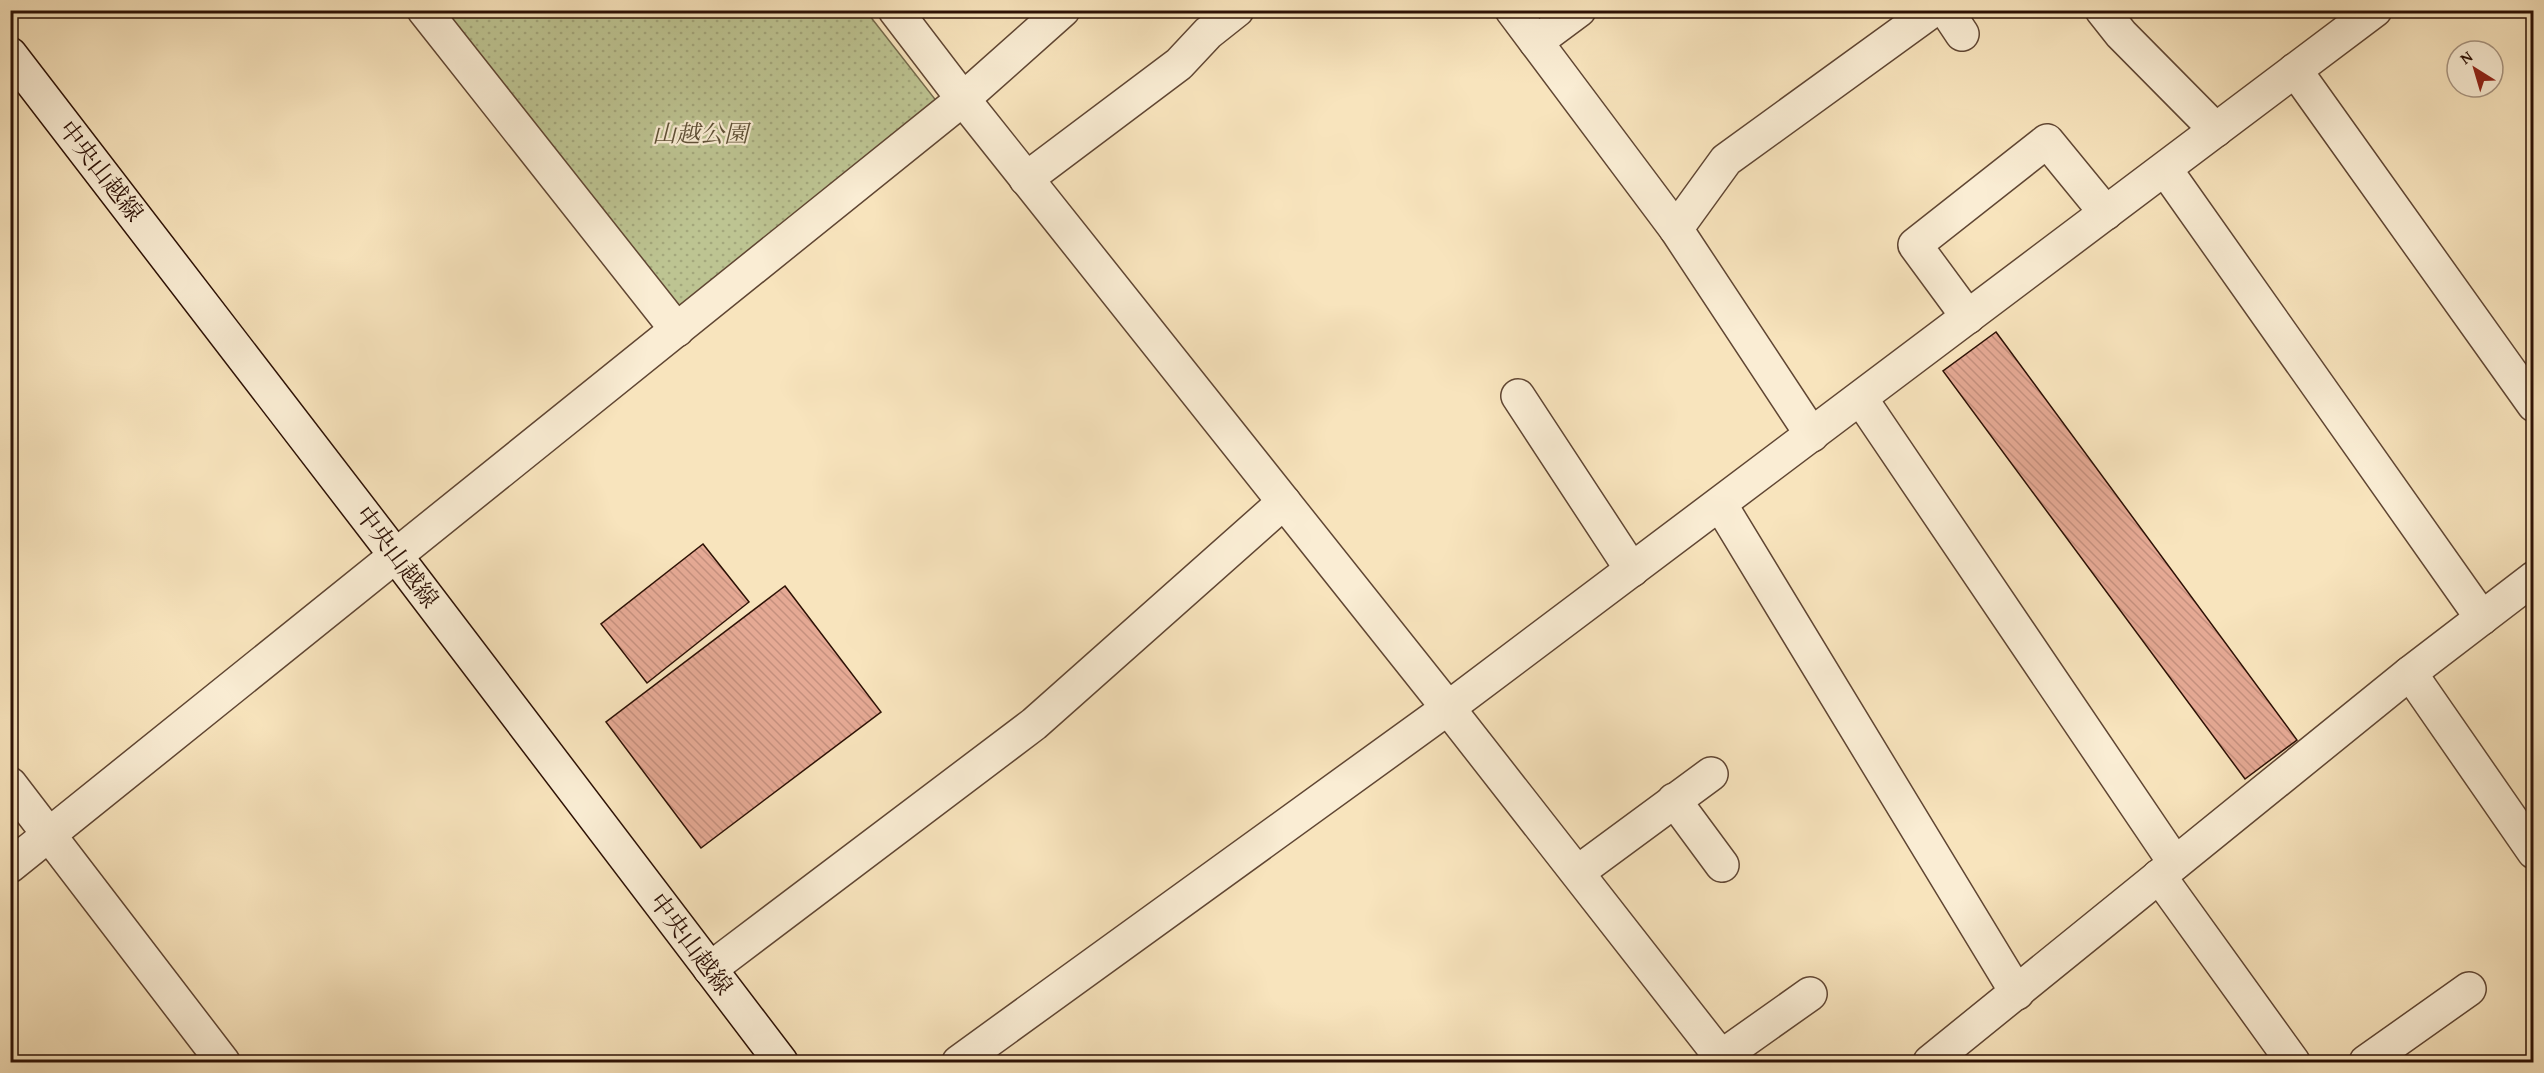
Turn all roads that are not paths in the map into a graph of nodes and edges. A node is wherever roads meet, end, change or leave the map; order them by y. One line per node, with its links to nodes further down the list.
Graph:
1 (424, 10): 20 (street)
2 (895, 10): 13 (street)
3 (1063, 10): 13 (street)
4 (1238, 10): 16 (street)
5 (1512, 10): 10 (street)
6 (1579, 10): 10 (street)
7 (1933, 10): 18 (street)
8 (2102, 10): 14 (street)
9 (2375, 10): 12 (street)
10 (1536, 42): 18 (street)
11 (10, 54): 27 (street, 中央山越線)
12 (2295, 70): 14 (street); 23 (street)
13 (963, 99): 16 (street); 20 (street)
14 (2216, 130): 15 (street)
15 (2164, 169): 17 (street); 30 (street)
16 (1026, 178): 25 (street)
17 (2106, 213): 19 (street); 19 (street)
18 (1676, 229): 24 (street)
19 (1968, 317): 22 (street)
20 (677, 330): 27 (street)
21 (1518, 396): 28 (street)
22 (1861, 399): 24 (street); 40 (street)
23 (2534, 405)
24 (1812, 435): 26 (street)
25 (1284, 502): 32 (street); 42 (street)
26 (1720, 504): 28 (street); 44 (street)
27 (396, 556): 36 (street); 42 (street, 中央山越線)
28 (1632, 570): 32 (street)
29 (2534, 578): 30 (street)
30 (2482, 618): 31 (street)
31 (2410, 673): 37 (street); 40 (street)
32 (1448, 708): 41 (street); 49 (street)
33 (1711, 774): 35 (street)
34 (10, 784): 36 (street)
35 (1674, 800): 38 (street); 41 (street)
36 (49, 835): 39 (street); 47 (street)
37 (2534, 852)
38 (1722, 865)
39 (10, 866)
40 (2167, 870): 44 (street); 51 (street)
41 (1578, 872): 46 (street)
42 (710, 969): 48 (street, 中央山越線)
43 (2469, 989): 52 (street)
44 (2017, 993): 50 (street)
45 (1810, 994): 46 (street)
46 (1723, 1060)
47 (223, 1062)
48 (781, 1062)
49 (959, 1062)
50 (1930, 1062)
51 (2294, 1062)
52 (2366, 1062)

